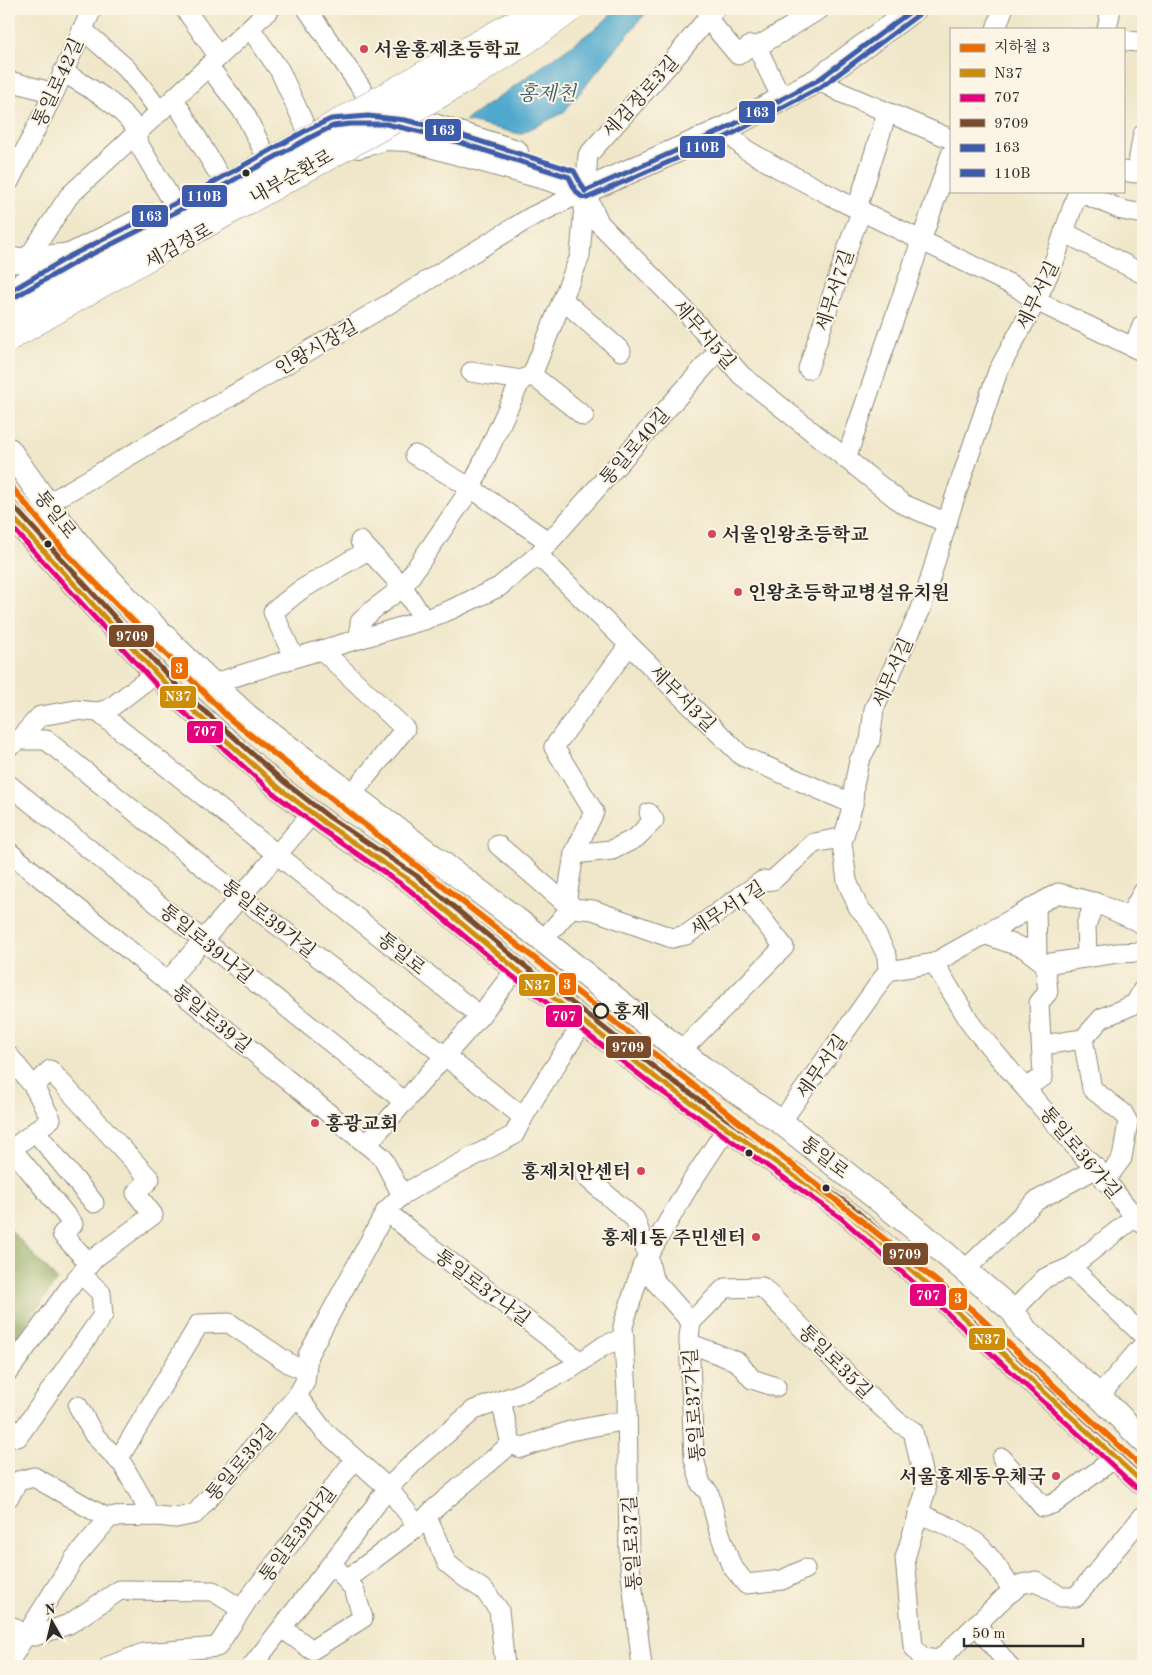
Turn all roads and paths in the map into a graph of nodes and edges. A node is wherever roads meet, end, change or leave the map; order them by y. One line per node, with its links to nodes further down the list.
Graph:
1 (92, 9): 17 (street, 통일로42길)
2 (185, 9): 21 (street)
3 (307, 9): 26 (street)
4 (517, 9): 26 (street)
5 (535, 9): 58 (highway, 내부순환로, bridge)
6 (558, 9): 31 (street)
7 (569, 9): 60 (highway, 내부순환로, bridge)
8 (820, 9): 20 (street)
9 (914, 9): 23 (main road)
10 (1003, 9): 15 (street)
11 (1111, 9): 16 (street)
12 (268, 10): 14 (street)
13 (711, 14): 20 (street); 44 (street, 세검정로3길)
14 (250, 28): 21 (street); 34 (street)
15 (996, 28)
16 (1107, 28)
17 (82, 29): 22 (street, 통일로42길); 29 (street)
18 (1124, 40): 19 (street)
19 (1143, 43)
20 (757, 47): 28 (street)
21 (214, 62): 27 (street); 39 (street)
22 (63, 72): 25 (street, 통일로42길); 36 (street)
23 (818, 80): 28 (main road); 30 (street)
24 (9, 81): 25 (street)
25 (54, 93): 43 (street, 통일로42길)
26 (368, 98): 32 (street)
27 (174, 99): 29 (street); 42 (street)
28 (782, 99): 33 (main road)
29 (160, 112): 36 (street)
30 (887, 112): 38 (street); 48 (street, 세무서7길)
31 (392, 118): 32 (main road, 세검정로); 35 (main road, 세검정로)
32 (329, 120): 34 (main road, 세검정로)
33 (725, 129): 44 (main road); 48 (street)
34 (307, 130): 39 (main road, 세검정로)
35 (417, 131): 44 (main road, 세검정로); 64 (main road, 세검정로)
36 (137, 134): 47 (street); 53 (street)
37 (1143, 134): 41 (street)
38 (950, 140)
39 (265, 154): 42 (main road, 세검정로)
40 (950, 157): 51 (street)
41 (1124, 171)
42 (220, 178): 47 (main road, 세검정로)
43 (9, 182)
44 (585, 191): 56 (street, 세검정로3길); 62 (street, 세무서5길); 73 (street, 인왕시장길)
45 (1078, 192): 50 (street, 세무서길)
46 (1080, 192): 49 (street)
47 (174, 204): 52 (main road, 세검정로)
48 (859, 210): 51 (street); 65 (street, 세무서7길)
49 (1143, 214)
50 (1064, 232): 54 (street); 57 (street, 세무서길)
51 (921, 239): 57 (street); 71 (street)
52 (72, 255): 53 (main road); 55 (main road, 세검정로)
53 (18, 261)
54 (1143, 274)
55 (9, 292)
56 (563, 300): 63 (street); 67 (street, 세검정로3길)
57 (1036, 301): 61 (street); 75 (street, 세무서길)
58 (9, 314)
59 (1143, 324): 61 (street)
60 (9, 336)
61 (1138, 349)
62 (719, 350): 71 (street, 세무서5길); 76 (street, 통일로40길)
63 (621, 351)
64 (9, 352)
65 (808, 369)
66 (471, 372): 67 (street)
67 (526, 378): 68 (street); 72 (street, 세검정로3길)
68 (584, 416)
69 (9, 450): 73 (main road, 통일로)
70 (415, 455): 72 (street)
71 (846, 459): 75 (street, 세무서5길)
72 (471, 488): 76 (street); 77 (street, 세검정로3길)
73 (47, 504): 84 (main road, 통일로)
74 (9, 513): 83 (main road, 통일로)
75 (947, 523): 89 (street, 세무서길)
76 (543, 548): 78 (street, 통일로40길); 80 (street, 세무서3길)
77 (403, 588): 78 (street); 79 (street); 82 (street)
78 (424, 620): 79 (street, 통일로40길)
79 (359, 639): 81 (street, 통일로40길)
80 (629, 645): 89 (street, 세무서3길); 96 (street)
81 (322, 650): 82 (street, 통일로40길); 88 (street)
82 (294, 658): 84 (street, 통일로40길)
83 (156, 673): 85 (street); 91 (main road, 통일로)
84 (212, 684): 88 (main road, 통일로)
85 (98, 712): 86 (street); 95 (street, 통일로)
86 (12, 742): 99 (street, 통일로39가길)
87 (9, 785): 106 (street, 통일로39나길)
88 (351, 795): 105 (main road, 통일로)
89 (853, 804): 92 (street, 세무서길)
90 (649, 813): 96 (street)
91 (312, 814): 95 (street); 111 (main road, 통일로)
92 (842, 844): 98 (street, 세무서1길); 112 (street, 세무서길)
93 (498, 845): 102 (street)
94 (9, 852): 113 (street, 통일로39길)
95 (278, 854): 99 (street); 115 (street, 통일로)
96 (574, 854): 102 (street)
97 (1143, 892): 103 (street)
98 (743, 894): 102 (street, 세무서1길); 119 (street)
99 (241, 897): 106 (street); 120 (street, 통일로39가길)
100 (1095, 902): 101 (street); 103 (street); 108 (street)
101 (1036, 905): 104 (street); 109 (street, 통일로36가길)
102 (571, 908): 105 (street)
103 (1136, 921)
104 (984, 934): 109 (street); 110 (street)
105 (543, 940): 119 (main road, 통일로)
106 (204, 941): 113 (street); 124 (street, 통일로39나길)
107 (1143, 952): 108 (street)
108 (1087, 957): 109 (street)
109 (1041, 960): 118 (street, 통일로36가길)
110 (934, 963): 112 (street); 123 (street, 통일로36가길)
111 (516, 969): 115 (street); 116 (main road, 통일로)
112 (888, 971): 126 (street, 세무서길)
113 (168, 982): 129 (street, 통일로39길)
114 (1143, 988): 117 (street)
115 (480, 1016): 120 (street)
116 (583, 1022): 125 (street, 통일로39길); 127 (main road, 통일로)
117 (1082, 1038): 118 (street); 130 (street)
118 (1043, 1045): 123 (street, 통일로36가길)
119 (681, 1051): 126 (main road, 통일로)
120 (445, 1056): 124 (street); 125 (street, 통일로39가길)
121 (12, 1067): 122 (street)
122 (34, 1087): 128 (street); 138 (street)
123 (1026, 1087): 130 (street, 통일로36가길)
124 (404, 1102): 129 (street)
125 (523, 1117): 132 (street, 통일로39길)
126 (781, 1122): 139 (main road, 통일로)
127 (727, 1128): 136 (street, 통일로37길); 158 (main road, 통일로)
128 (36, 1131): 133 (street); 138 (street)
129 (367, 1144): 132 (street, 통일로39길)
130 (1101, 1174): 135 (street, 통일로36가길); 139 (street)
131 (585, 1176): 136 (street)
132 (402, 1195): 134 (street, 통일로39길)
133 (94, 1203)
134 (386, 1211): 146 (street, 통일로37나길); 148 (street, 통일로39길)
135 (1141, 1218): 137 (street)
136 (648, 1256): 141 (street, 통일로37가길); 143 (street, 통일로37길)
137 (1071, 1267): 140 (street); 142 (street)
138 (85, 1269): 147 (street); 155 (street)
139 (965, 1270): 140 (main road, 통일로)
140 (1013, 1311): 151 (main road, 통일로)
141 (691, 1322): 144 (street, 통일로37가길); 165 (street, 통일로35길)
142 (1143, 1335)
143 (624, 1338): 146 (street); 154 (street, 통일로37길)
144 (689, 1343): 149 (street); 171 (street, 통일로37가길)
145 (1143, 1345): 151 (street)
146 (581, 1362): 152 (street)
147 (9, 1370)
148 (306, 1371): 150 (street, 통일로39길); 161 (street)
149 (776, 1387)
150 (297, 1396): 160 (street); 167 (street, 통일로39길)
151 (1099, 1396): 156 (main road, 통일로)
152 (501, 1401): 157 (street); 163 (street)
153 (78, 1406): 161 (street)
154 (627, 1420): 157 (street); 183 (street, 통일로37길)
155 (18, 1436)
156 (1143, 1440)
157 (511, 1444): 169 (street)
158 (1116, 1457): 159 (street); 162 (main road, 통일로)
159 (1002, 1458)
160 (355, 1459): 163 (street); 174 (street, 통일로39다길)
161 (118, 1460): 167 (street)
162 (1143, 1483)
163 (388, 1488): 169 (street); 170 (street)
164 (9, 1494): 166 (street, 통일로39길)
165 (918, 1513): 173 (street); 175 (street, 통일로35길)
166 (110, 1516): 167 (street, 통일로39길); 178 (street)
167 (149, 1516)
168 (1143, 1516): 173 (street, 통일로35길)
169 (423, 1521): 172 (street); 182 (street)
170 (332, 1563): 172 (street); 177 (street)
171 (806, 1569)
172 (346, 1580): 177 (street)
173 (1012, 1591): 175 (street, 통일로35길)
174 (241, 1609): 178 (street); 180 (street, 통일로39다길)
175 (976, 1624): 184 (street)
176 (9, 1626): 178 (street)
177 (282, 1628): 181 (street)
178 (26, 1635): 179 (street)
179 (9, 1662)
180 (109, 1666)
181 (252, 1666)
182 (504, 1666)
183 (642, 1666)
184 (1009, 1666)

